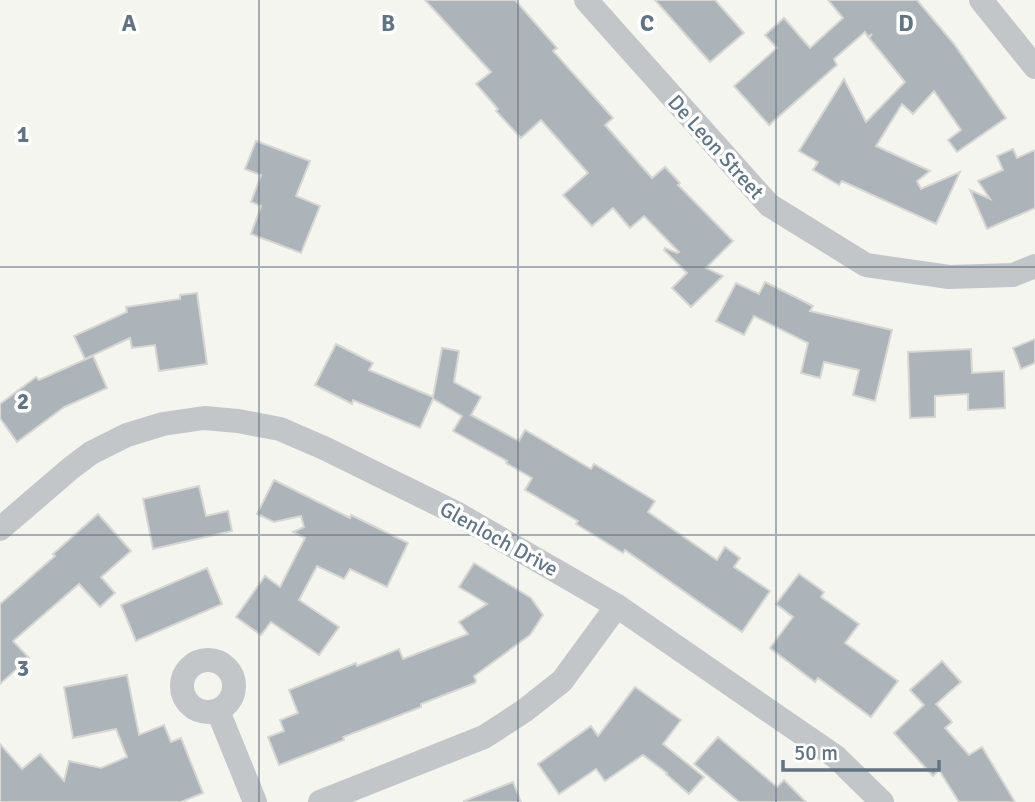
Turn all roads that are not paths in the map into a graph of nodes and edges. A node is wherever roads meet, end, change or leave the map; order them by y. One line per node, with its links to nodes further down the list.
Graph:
1 (586, 0): 4 (street, De Leon Street)
2 (981, 0): 3 (street)
3 (1035, 68)
4 (1035, 267)
5 (0, 529): 6 (street, Glenloch Drive)
6 (617, 606): 9 (street); 10 (street, Glenloch Drive)
7 (218, 711): 8 (street)
8 (255, 802)
9 (320, 802)
10 (882, 802)

